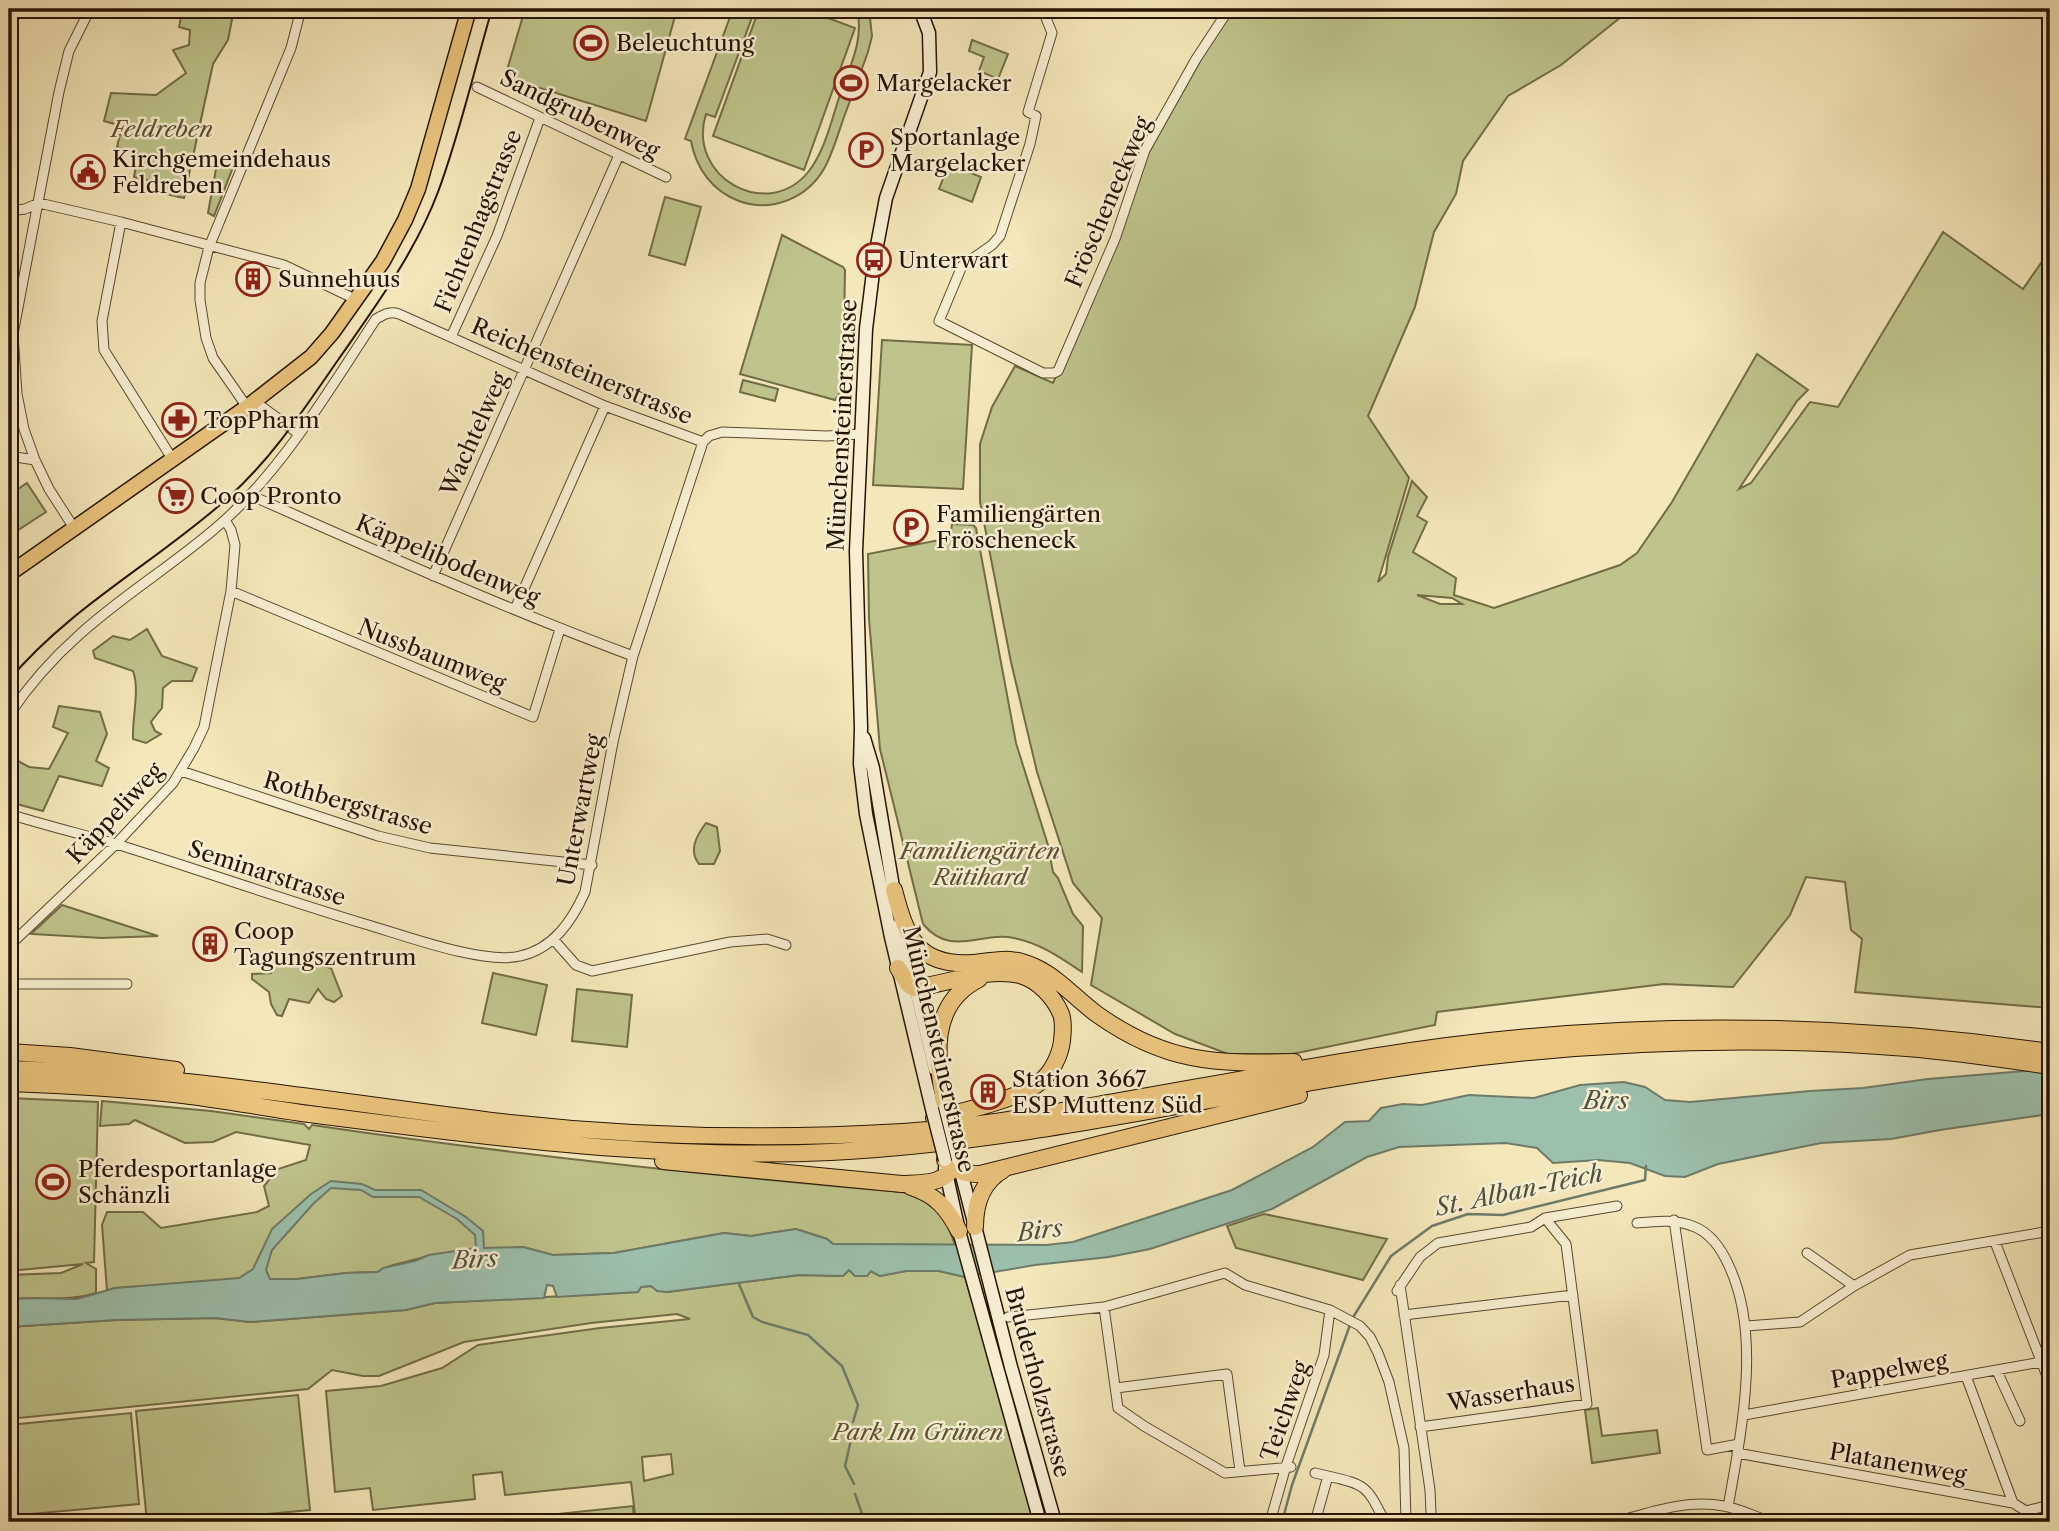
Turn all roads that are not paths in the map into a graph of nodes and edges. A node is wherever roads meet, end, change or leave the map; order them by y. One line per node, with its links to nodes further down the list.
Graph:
1 (90, 9): 12 (street)
2 (301, 9): 15 (street)
3 (470, 9): 16 (main road)
4 (920, 9): 22 (main road, Münchensteinerstrasse)
5 (1045, 9): 7 (street, Fröscheneckweg)
6 (1216, 9): 7 (street)
7 (1227, 11)
8 (477, 87): 9 (street, Sandgrubenweg)
9 (541, 118): 10 (street, Sandgrubenweg); 17 (street, Fichtenhagstrasse)
10 (619, 155): 11 (street, Sandgrubenweg); 18 (street, Wachtelweg)
11 (666, 177)
12 (39, 203): 13 (street); 14 (street); 25 (street)
13 (9, 211)
14 (121, 222): 15 (street); 26 (street)
15 (209, 247): 16 (street); 19 (street)
16 (357, 300): 19 (main road)
17 (451, 337): 18 (street, Reichensteinerstrasse); 21 (street, Reichensteinerstrasse)
18 (524, 369): 20 (street, Reichensteinerstrasse); 31 (street, Wachtelweg)
19 (250, 404): 21 (street); 26 (main road)
20 (605, 407): 23 (street, Reichensteinerstrasse); 33 (street)
21 (299, 434): 27 (street)
22 (860, 434): 23 (street, Reichensteinerstrasse); 37 (main road, Münchensteinerstrasse)
23 (703, 442): 35 (street, Unterwartweg)
24 (9, 456): 25 (street)
25 (35, 460): 29 (street)
26 (173, 460): 29 (main road)
27 (250, 495): 28 (street); 31 (street, Käppelibodenweg)
28 (225, 520): 32 (street, Käppeliweg); 36 (street)
29 (74, 528): 30 (main road)
30 (9, 574)
31 (433, 576): 33 (street, Käppelibodenweg)
32 (231, 591): 34 (street, Nussbaumweg); 38 (street, Käppeliweg)
33 (516, 609): 34 (street, Käppelibodenweg)
34 (560, 629): 35 (street, Käppelibodenweg)
35 (633, 656): 41 (street, Unterwartweg)
36 (9, 715)
37 (862, 727): 42 (main road, Münchensteinerstrasse); 47 (main road, Münchensteinerstrasse)
38 (181, 771): 40 (street, Käppeliweg); 41 (street, Rothbergstrasse)
39 (9, 814): 40 (street, Seminarstrasse)
40 (116, 845): 43 (street, Seminarstrasse); 45 (street, Käppeliweg)
41 (592, 865): 43 (street, Unterwartweg)
42 (894, 890): 46 (highway); 51 (main road, Münchensteinerstrasse)
43 (553, 939): 44 (street)
44 (786, 944)
45 (9, 946)
46 (974, 963): 51 (highway); 55 (highway)
47 (898, 968): 51 (highway)
48 (993, 975): 51 (highway); 62 (highway); 64 (highway)
49 (127, 984): 50 (street)
50 (9, 985)
51 (910, 987): 62 (main road, Münchensteinerstrasse)
52 (9, 1052): 60 (highway)
53 (2050, 1052): 55 (highway)
54 (1512, 1055): 56 (highway); 63 (highway); 66 (highway)
55 (1373, 1056): 64 (highway)
56 (2050, 1066)
57 (9, 1069): 60 (highway)
58 (9, 1083): 61 (highway)
59 (9, 1092): 61 (highway)
60 (280, 1092): 64 (highway)
61 (173, 1094): 63 (highway)
62 (939, 1108): 65 (main road, Münchensteinerstrasse, bridge)
63 (470, 1133): 67 (highway)
64 (838, 1134)
65 (953, 1167): 66 (highway); 67 (highway); 68 (main road, Münchensteinerstrasse); 69 (main road, Münchensteinerstrasse)
66 (1010, 1167): 68 (highway)
67 (902, 1184): 69 (highway)
68 (973, 1199): 74 (highway)
69 (947, 1203): 74 (highway)
70 (1617, 1206): 71 (street, Wasserhaus)
71 (1545, 1218): 79 (street, Wasserhaus); 82 (street, Wasserhaus)
72 (1674, 1220): 73 (street); 84 (street); 94 (street, Platanenweg)
73 (1637, 1223)
74 (967, 1229): 86 (main road, Bruderholzstrasse); 86 (main road, Bruderholzstrasse)
75 (2050, 1231): 76 (street)
76 (1995, 1242): 78 (street); 85 (street)
77 (1807, 1253): 78 (street)
78 (1854, 1286): 84 (street)
79 (1573, 1295): 82 (street); 93 (street, Wasserhaus)
80 (1104, 1307): 81 (street); 83 (street); 90 (street)
81 (1330, 1310): 95 (street, Teichweg); 108 (street)
82 (1404, 1315): 93 (street, Wasserhaus)
83 (1008, 1317)
84 (1746, 1326): 91 (street)
85 (2041, 1362): 87 (street, Pappelweg); 89 (street)
86 (1005, 1369): 103 (main road, Bruderholzstrasse); 104 (main road, Bruderholzstrasse)
87 (1997, 1371): 88 (street, Pappelweg); 92 (street)
88 (1966, 1376): 91 (street, Pappelweg); 99 (street)
89 (2050, 1384)
90 (1116, 1388): 96 (street); 96 (street)
91 (1744, 1415): 94 (street)
92 (2020, 1421)
93 (1420, 1427): 109 (street, Wasserhaus)
94 (1738, 1449): 99 (street, Platanenweg); 101 (street)
95 (1289, 1466): 96 (street); 105 (street, Teichweg)
96 (1240, 1471)
97 (1315, 1473): 98 (street)
98 (1328, 1476): 106 (street); 107 (street)
99 (2013, 1503): 102 (street, Platanenweg)
100 (2050, 1506): 102 (street)
101 (1728, 1507): 110 (street); 111 (street)
102 (2026, 1511): 112 (street)
103 (1040, 1522)
104 (1055, 1522)
105 (1270, 1522)
106 (1315, 1522)
107 (1385, 1522)
108 (1406, 1522)
109 (1429, 1522)
110 (1616, 1522)
111 (1772, 1522)
112 (2030, 1522)

